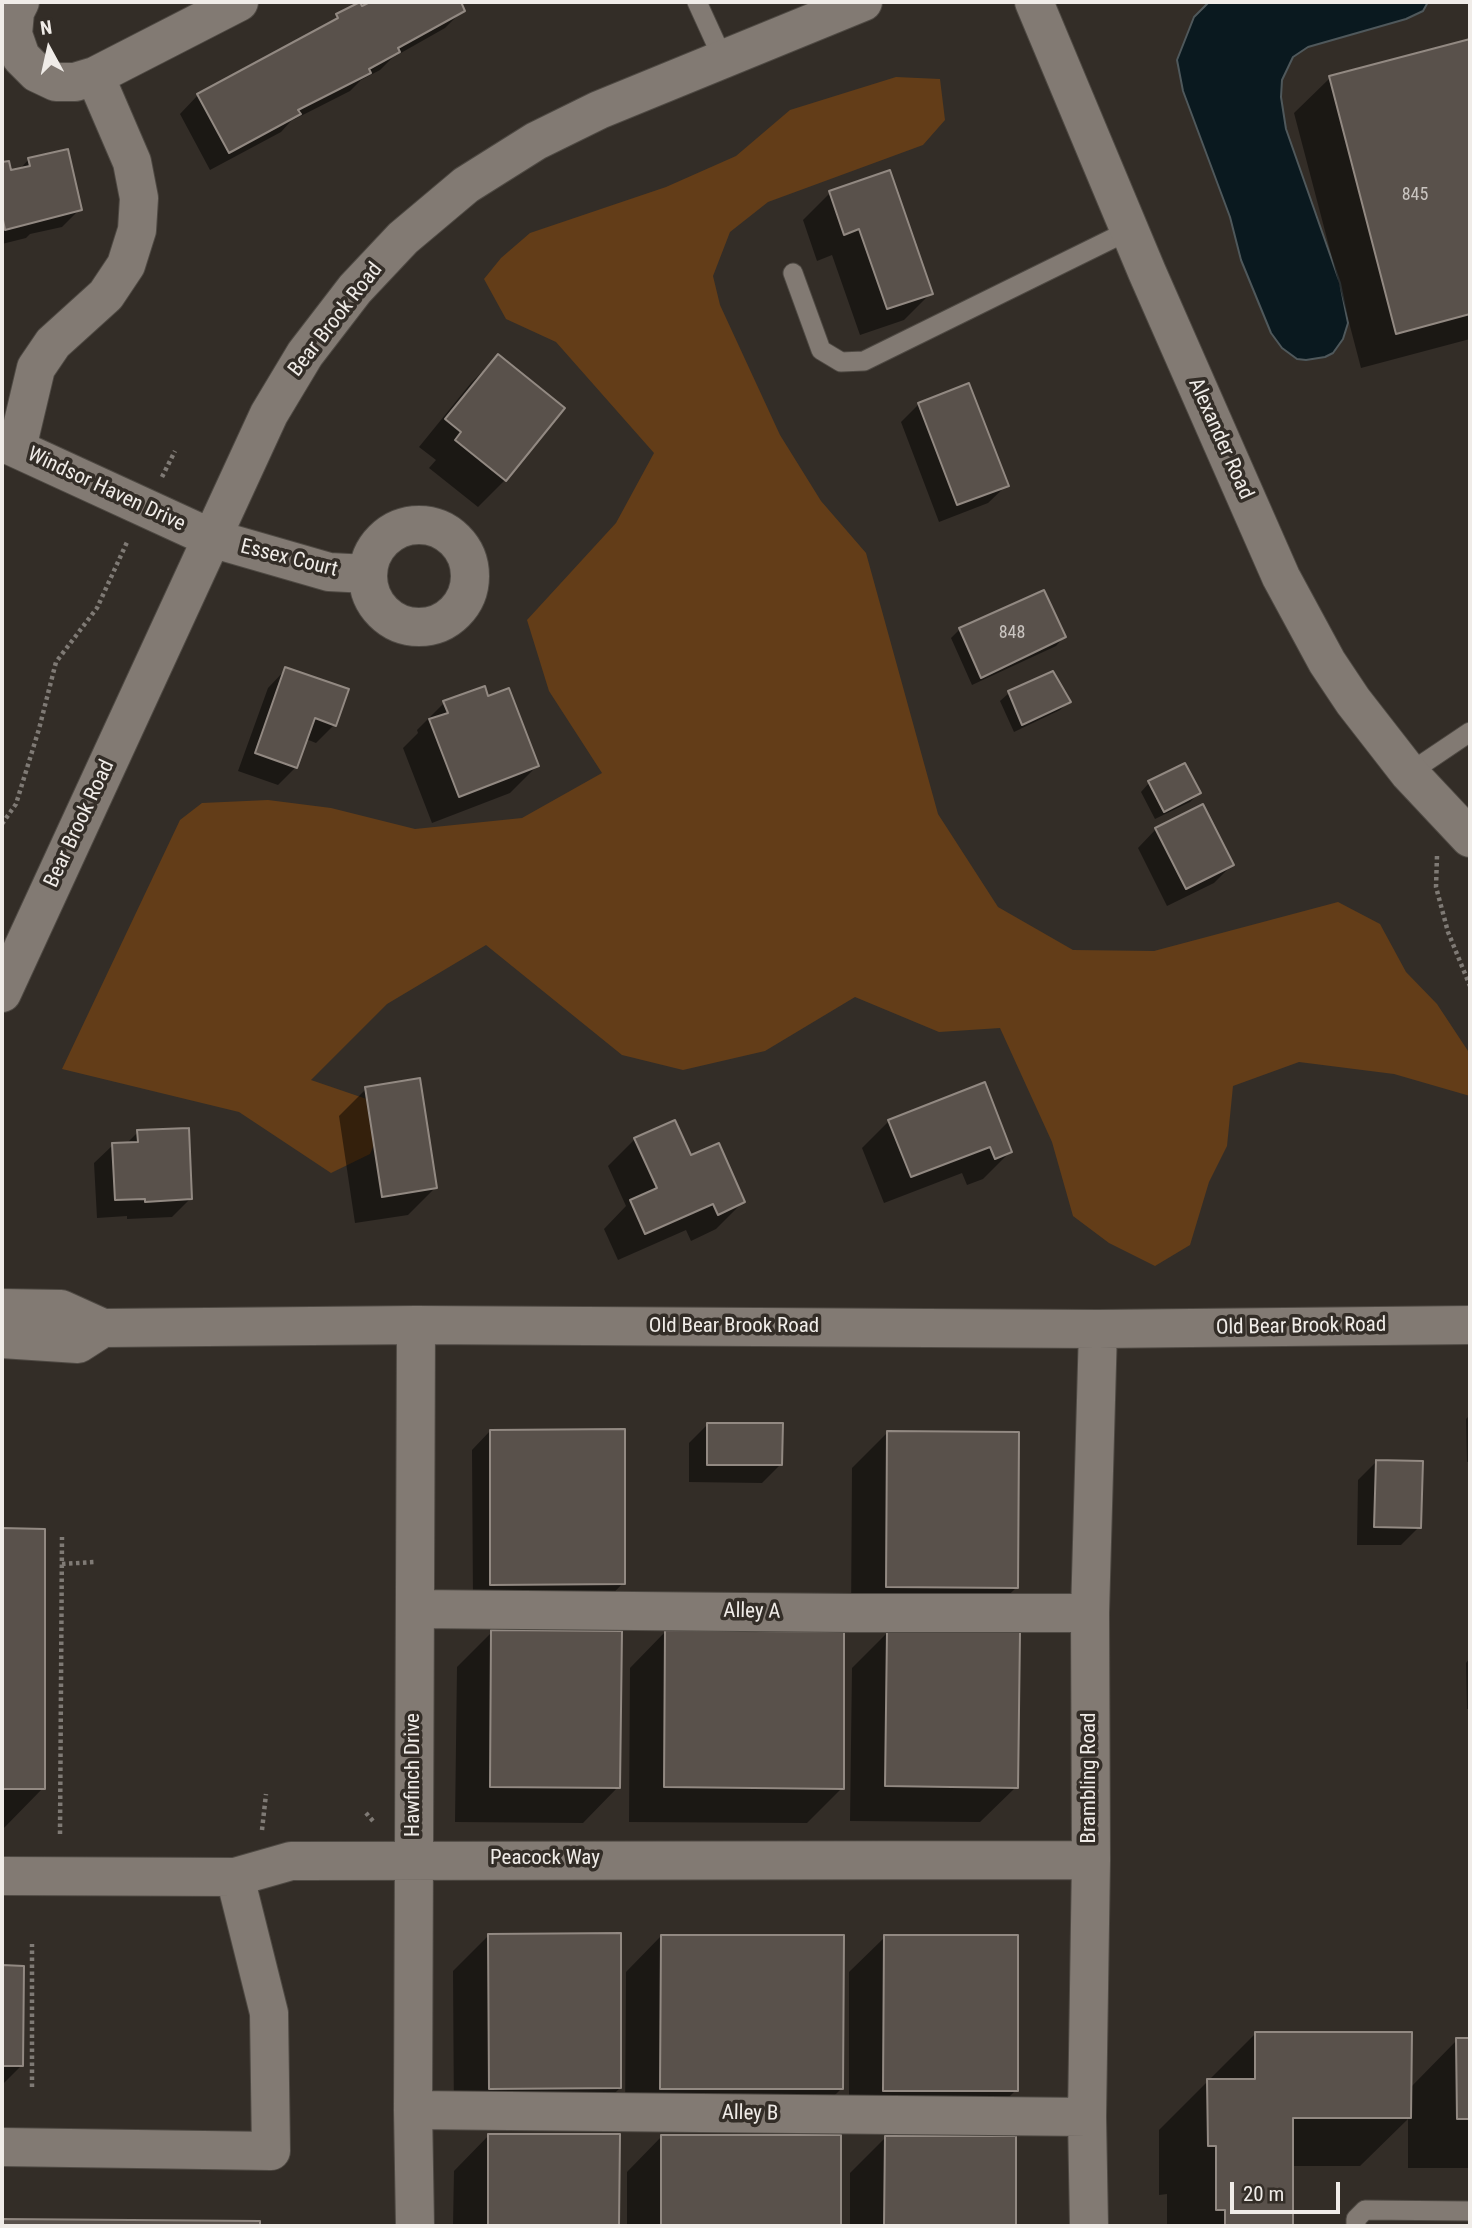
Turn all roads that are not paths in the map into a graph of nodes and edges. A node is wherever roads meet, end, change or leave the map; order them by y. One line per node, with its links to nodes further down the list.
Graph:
1 (20, 2): 7 (street)
2 (239, 2): 7 (street)
3 (697, 2): 6 (lane)
4 (863, 2): 6 (street, Bear Brook Road)
5 (1034, 2): 8 (street, Alexander Road)
6 (723, 59): 11 (street, Bear Brook Road)
7 (95, 76): 10 (street)
8 (1129, 230): 9 (lane); 14 (street, Alexander Road)
9 (793, 273)
10 (9, 445): 11 (street, Windsor Haven Drive)
11 (211, 538): 12 (street, Essex Court); 16 (street, Bear Brook Road)
12 (368, 574)
13 (1470, 732): 14 (lane)
14 (1409, 773): 15 (street, Alexander Road)
15 (1454, 844)
16 (2, 993)
17 (2, 1308): 20 (street, Old Bear Brook Road)
18 (416, 1325): 20 (street, Old Bear Brook Road); 21 (street, Old Bear Brook Road); 23 (street, Hawfinch Drive)
19 (1470, 1325): 21 (street, Old Bear Brook Road)
20 (103, 1328): 22 (street)
21 (1098, 1329): 24 (street, Brambling Road)
22 (2, 1339)
23 (415, 1609): 24 (street, Alley A); 25 (street, Hawfinch Drive)
24 (1090, 1613): 26 (street, Brambling Road)
25 (414, 1860): 26 (street, Peacock Way); 28 (street, Peacock Way); 29 (street, Hawfinch Drive)
26 (1091, 1860): 30 (street, Brambling Road)
27 (2, 1876): 28 (street, Peacock Way)
28 (235, 1877): 31 (street)
29 (413, 2110): 30 (street, Alley B); 33 (street, Hawfinch Drive)
30 (1087, 2117): 34 (street, Brambling Road)
31 (2, 2147)
32 (1470, 2211): 35 (lane)
33 (415, 2226)
34 (1089, 2226)
35 (1356, 2226)

